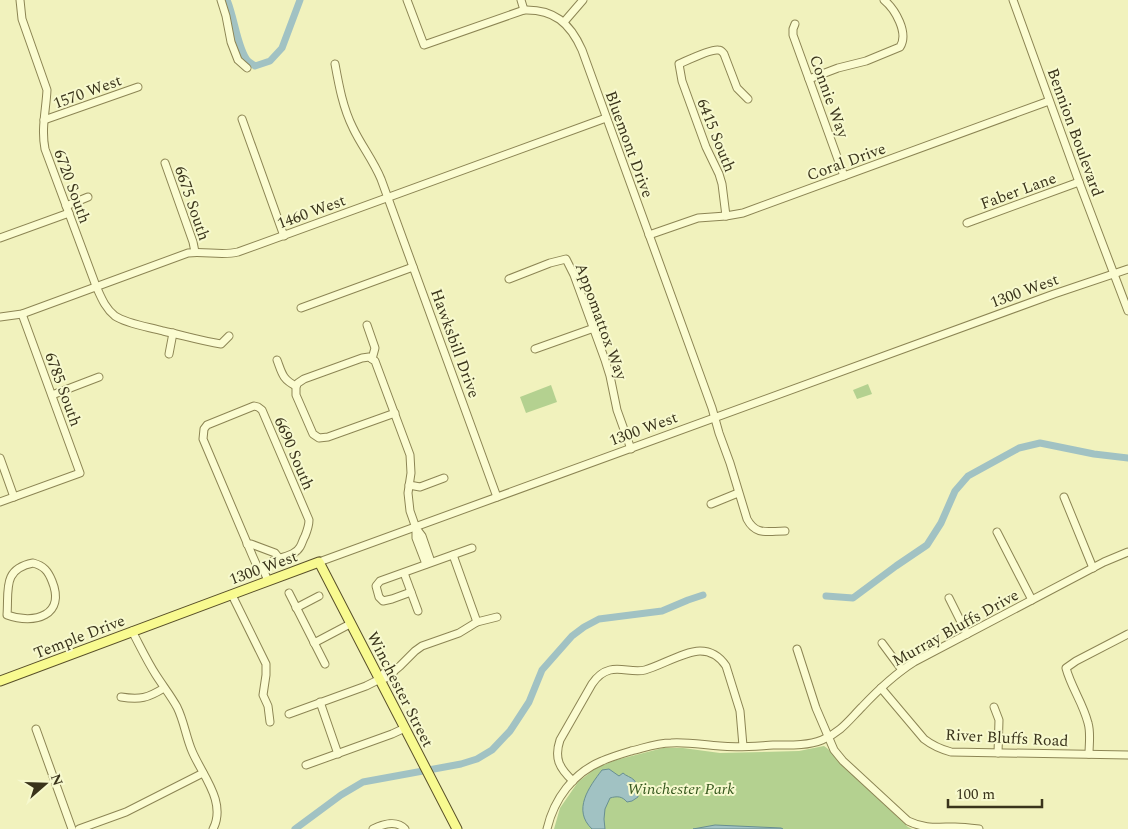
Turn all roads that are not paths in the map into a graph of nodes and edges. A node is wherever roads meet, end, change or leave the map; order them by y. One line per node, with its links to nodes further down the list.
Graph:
1 (20, 0): 19 (street, 6720 South)
2 (222, 0): 12 (street)
3 (407, 0): 8 (street, Bluemont Drive)
4 (520, 0): 8 (street)
5 (583, 0): 9 (street)
6 (884, 0): 13 (street)
7 (1013, 0): 16 (street, Bennion Boulevard)
8 (524, 10): 9 (street, Bluemont Drive)
9 (564, 22): 17 (street, Bluemont Drive)
10 (795, 24): 13 (street, Connie Way)
11 (335, 64): 24 (street, Hawksbill Drive)
12 (247, 68)
13 (809, 79): 21 (street, Connie Way)
14 (138, 87): 19 (street, 1570 West)
15 (748, 99): 26 (street, 6415 South)
16 (1049, 101): 21 (street, Coral Drive); 22 (street, Bennion Boulevard)
17 (606, 118): 24 (street, 1460 West); 28 (street, Bluemont Drive)
18 (242, 119): 29 (street)
19 (44, 120): 25 (street, 6720 South)
20 (165, 163): 31 (street, 6675 South)
21 (844, 176): 26 (street, Coral Drive)
22 (1079, 182): 27 (street, Faber Lane); 34 (street, Bennion Boulevard)
23 (88, 197): 25 (street)
24 (388, 198): 29 (street, 1460 West); 32 (street, Hawksbill Drive)
25 (67, 209): 30 (street); 36 (street, 6720 South)
26 (726, 216): 28 (street, Coral Drive)
27 (967, 223)
28 (650, 235): 53 (street, Bluemont Drive)
29 (284, 236): 31 (street, 1460 West)
30 (0, 238)
31 (195, 252): 36 (street, 1460 West)
32 (413, 267): 37 (street); 61 (street, Hawksbill Drive)
33 (1128, 268): 34 (street, 1300 West)
34 (1114, 273): 38 (street, Bennion Boulevard); 53 (street, 1300 West)
35 (509, 279): 42 (street, Appomattox Way)
36 (96, 286): 39 (street, 1460 West); 43 (street, 6720 South)
37 (301, 308)
38 (1128, 311)
39 (22, 314): 40 (street, 1460 West); 51 (street, 6785 South)
40 (0, 318)
41 (367, 325): 47 (street)
42 (594, 328): 45 (street); 54 (street, Appomattox Way)
43 (173, 333): 44 (street, 6720 South); 46 (street)
44 (230, 336)
45 (535, 349)
46 (168, 354)
47 (372, 358): 50 (street); 52 (street)
48 (277, 360): 50 (street)
49 (99, 377): 51 (street)
50 (296, 386): 52 (street)
51 (52, 395): 59 (street, 6785 South)
52 (395, 412): 57 (street)
53 (715, 418): 54 (street, 1300 West); 58 (street, Bluemont Drive)
54 (631, 449): 61 (street, 1300 West)
55 (0, 458): 59 (street)
56 (444, 478): 57 (street)
57 (409, 485): 64 (street)
58 (738, 494): 63 (street); 65 (street, Bluemont Drive)
59 (14, 497): 62 (street)
60 (1064, 497): 74 (street)
61 (497, 498): 64 (street, 1300 West)
62 (0, 502)
63 (711, 504)
64 (416, 528): 72 (street, 1300 West); 73 (street)
65 (785, 531)
66 (997, 532): 83 (street)
67 (247, 544): 71 (street); 71 (street, 6690 South); 75 (street, 6690 South)
68 (472, 548): 70 (street)
69 (1128, 552): 74 (street, Murray Bluffs Drive)
70 (453, 555): 73 (street); 89 (street)
71 (278, 558): 75 (street, 6690 South)
72 (319, 562): 77 (main road, 1300 West); 90 (main road, Winchester Street)
73 (428, 564): 76 (street)
74 (1093, 568): 83 (street, Murray Bluffs Drive)
75 (263, 569): 77 (street, 6690 South)
76 (404, 573): 78 (street); 78 (street)
77 (268, 581): 80 (main road, 1300 West)
78 (411, 592): 85 (street)
79 (289, 593): 84 (street)
80 (232, 595): 88 (main road, 1300 West); 107 (street)
81 (319, 596): 84 (street)
82 (949, 598): 92 (street)
83 (1032, 600): 92 (street, Murray Bluffs Drive)
84 (296, 608): 94 (street)
85 (418, 611)
86 (4, 614): 86 (street)
87 (497, 617): 89 (street)
88 (169, 618): 91 (main road, Temple Drive)
89 (478, 622): 99 (street)
90 (350, 624): 94 (street); 99 (main road, Winchester Street)
91 (132, 631): 100 (main road, Temple Drive); 101 (street)
92 (967, 634): 98 (street, Murray Bluffs Drive)
93 (1128, 635): 114 (street)
94 (314, 643): 97 (street)
95 (882, 644): 98 (street)
96 (797, 650): 110 (street)
97 (325, 664)
98 (902, 670): 102 (street, Murray Bluffs Drive)
99 (380, 679): 104 (street); 108 (main road, Winchester Street)
100 (0, 681)
101 (164, 688): 103 (street); 117 (street)
102 (881, 688): 110 (street, Murray Bluffs Drive); 112 (street, River Bluffs Road)
103 (121, 697)
104 (320, 702): 106 (street); 113 (street)
105 (994, 707): 112 (street)
106 (289, 714)
107 (270, 722)
108 (405, 728): 113 (street); 125 (main road, Winchester Street)
109 (36, 729): 121 (street)
110 (828, 737): 111 (street, Murray Bluffs Drive); 120 (street)
111 (743, 746): 118 (street, Murray Bluffs Drive); 118 (street)
112 (998, 753): 114 (street, River Bluffs Road)
113 (338, 754): 116 (street)
114 (1089, 754): 115 (street, River Bluffs Road)
115 (1128, 755)
116 (306, 765)
117 (203, 773): 122 (street); 123 (street)
118 (573, 781): 126 (street, Murray Bluffs Drive)
119 (405, 828): 124 (street)
120 (931, 828): 127 (street)
121 (72, 829)
122 (78, 829)
123 (213, 829)
124 (373, 829)
125 (456, 829)
126 (547, 829)
127 (979, 829)

